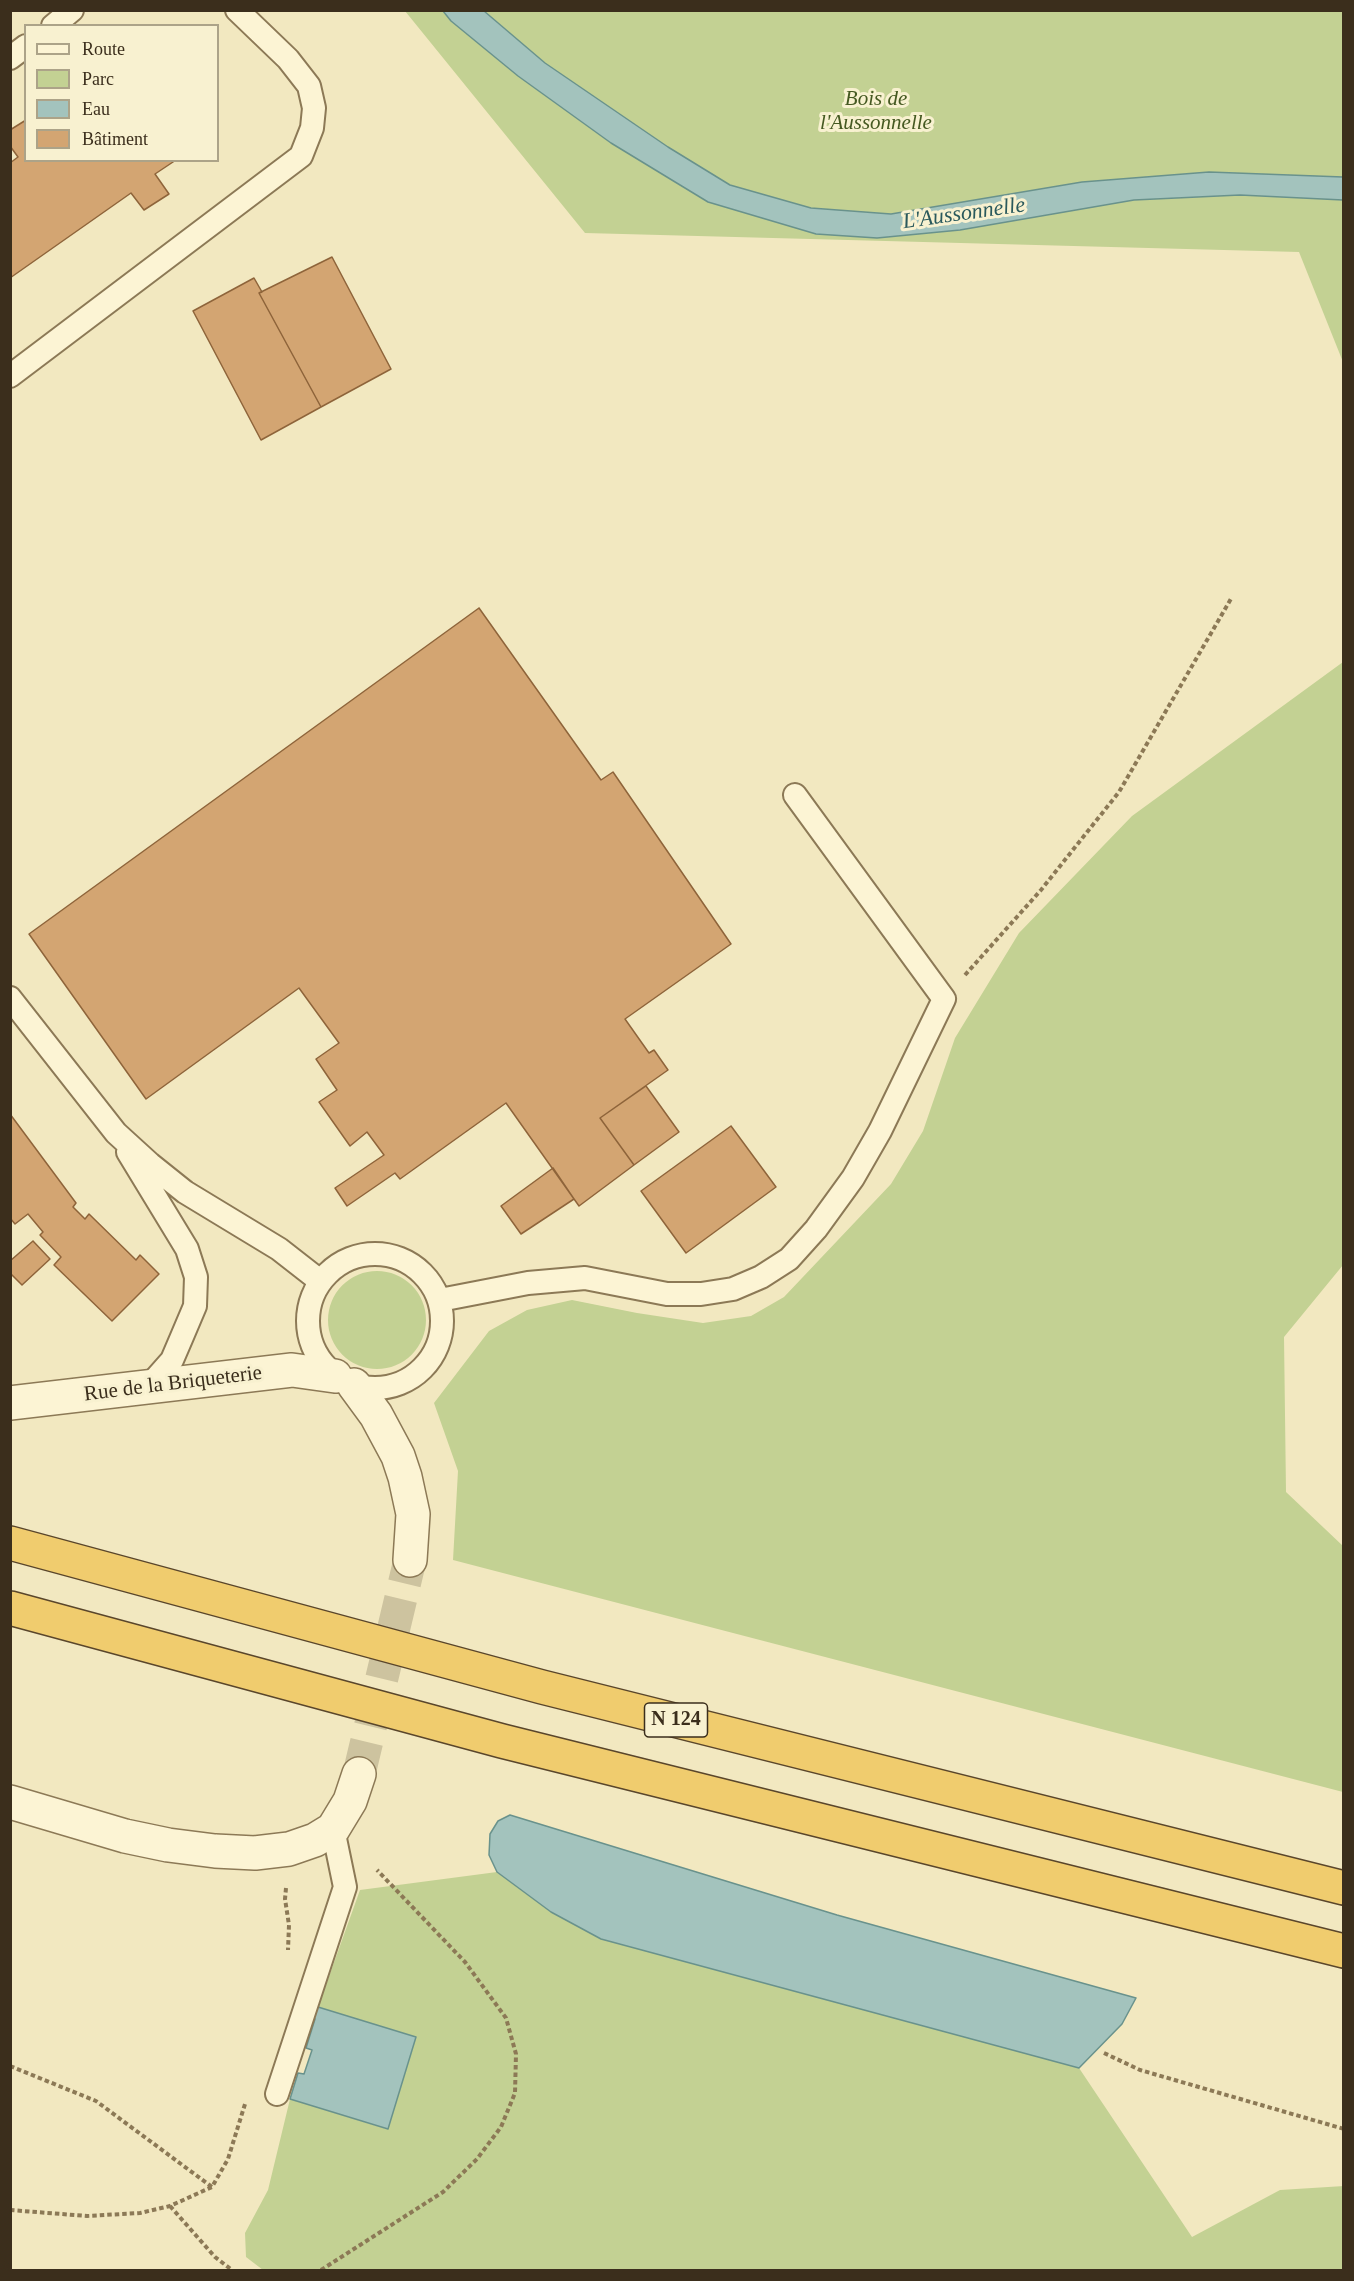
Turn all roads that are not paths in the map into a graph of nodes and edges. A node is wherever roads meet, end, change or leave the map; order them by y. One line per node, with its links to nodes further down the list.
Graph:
1 (72, 10): 3 (lane)
2 (237, 10): 6 (lane)
3 (55, 24)
4 (24, 48): 5 (lane)
5 (10, 58)
6 (10, 375)
7 (795, 795): 11 (lane)
8 (10, 998): 9 (lane)
9 (116, 1132): 10 (lane); 13 (lane)
10 (320, 1281): 11 (lane); 12 (lane)
11 (440, 1300): 12 (lane)
12 (345, 1381): 13 (street, Rue de la Briqueterie); 16 (street)
13 (149, 1386): 14 (street, Rue de la Briqueterie)
14 (10, 1403)
15 (10, 1543): 21 (highway, N 124)
16 (410, 1560)
17 (10, 1608): 22 (highway)
18 (359, 1773): 20 (street)
19 (10, 1802): 20 (street)
20 (333, 1829): 23 (lane)
21 (1344, 1888)
22 (1344, 1951)
23 (277, 2094)

